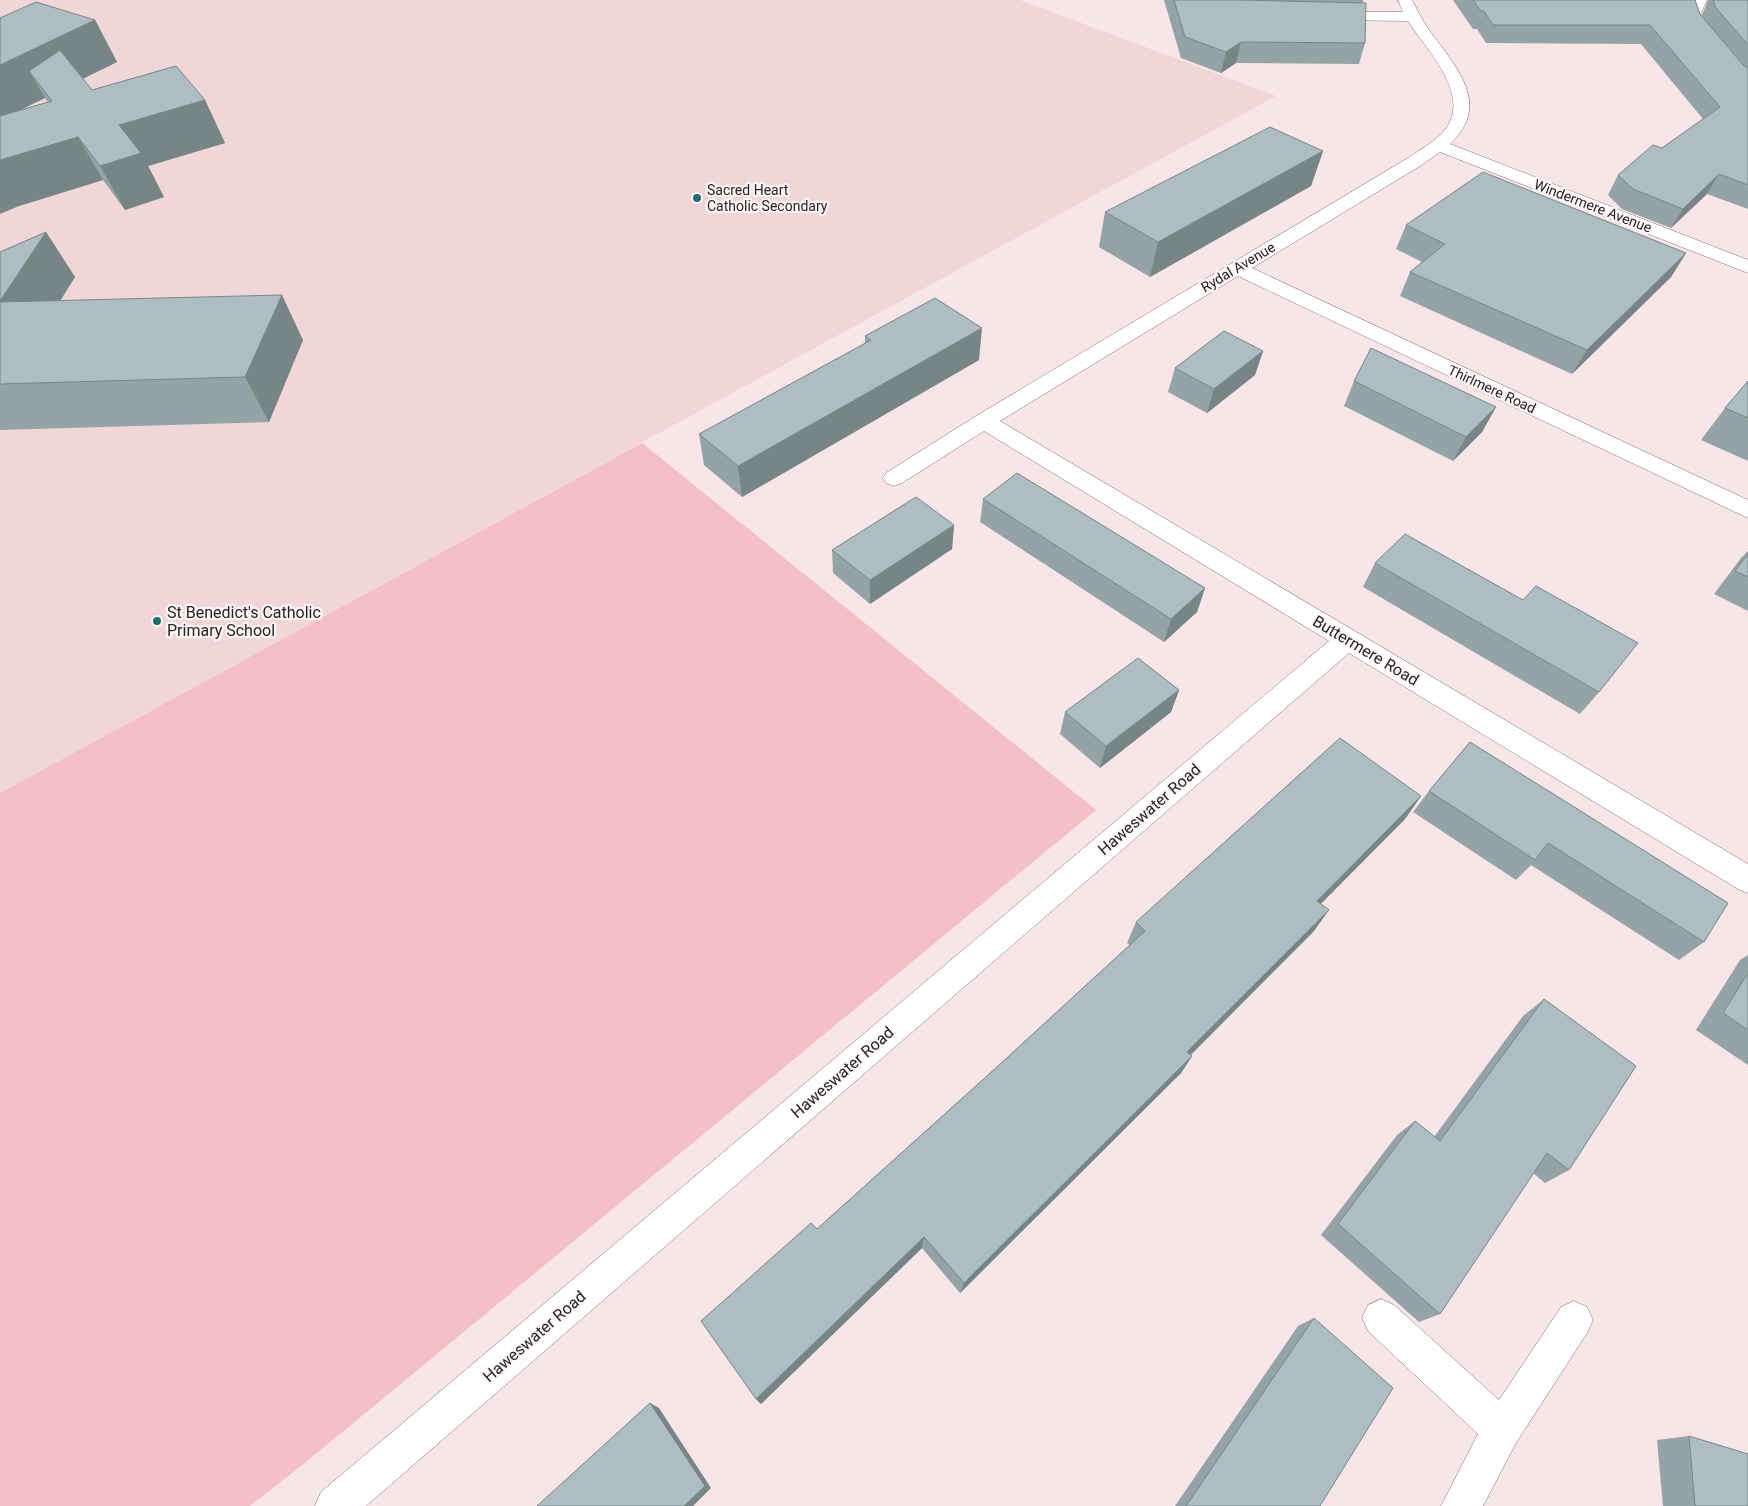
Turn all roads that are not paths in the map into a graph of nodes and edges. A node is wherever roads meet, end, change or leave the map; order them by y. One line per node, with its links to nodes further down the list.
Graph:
1 (1700, 0): 4 (street)
2 (1409, 9): 3 (street); 5 (street, Rydal Avenue)
3 (1315, 16)
4 (1748, 86)
5 (1438, 145): 6 (street, Windermere Avenue); 7 (street, Rydal Avenue)
6 (1748, 267)
7 (1236, 268): 8 (street, Rydal Avenue); 10 (street, Thirlmere Road)
8 (984, 421): 9 (street, Rydal Avenue); 11 (street, Buttermere Road)
9 (894, 478)
10 (1748, 510)
11 (1348, 639): 12 (street, Buttermere Road); 16 (street, Haweswater Road)
12 (1748, 880)
13 (1381, 1318): 15 (street)
14 (1574, 1320): 15 (street)
15 (1502, 1429): 17 (street)
16 (335, 1506)
17 (1461, 1506)

